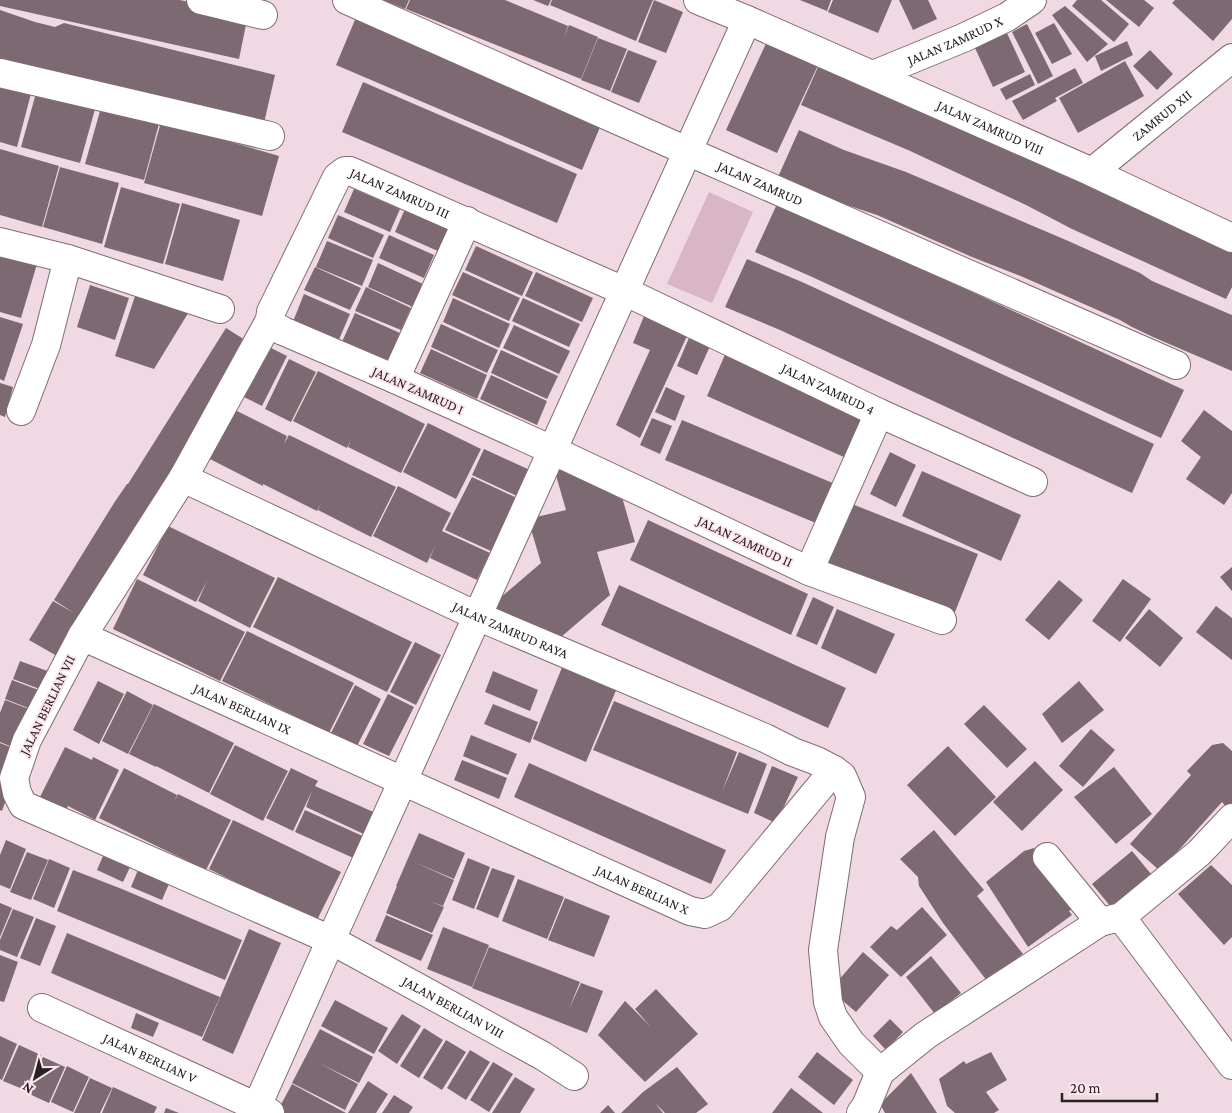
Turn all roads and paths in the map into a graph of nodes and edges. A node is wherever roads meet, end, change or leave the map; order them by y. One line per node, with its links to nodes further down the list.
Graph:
1 (201, 0): 5 (street)
2 (347, 0): 11 (street, JALAN ZAMRUD)
3 (698, 0): 6 (street)
4 (1032, 0): 9 (street, JALAN ZAMRUD X)
5 (263, 15)
6 (747, 20): 9 (street, JALAN ZAMRUD VIII); 11 (street)
7 (1232, 58): 12 (street, ZAMRUD XII)
8 (0, 73): 10 (street)
9 (873, 75): 12 (street, JALAN ZAMRUD VIII)
10 (270, 136)
11 (687, 151): 17 (street); 20 (street, JALAN ZAMRUD)
12 (1092, 172): 14 (street, JALAN ZAMRUD VIII)
13 (467, 221): 17 (street, JALAN ZAMRUD III); 19 (street, JALAN ZAMRUD III); 21 (street)
14 (1232, 238)
15 (0, 242): 16 (street)
16 (68, 259): 18 (street); 22 (street)
17 (624, 291): 23 (street, JALAN ZAMRUD 4); 24 (street)
18 (220, 309)
19 (277, 326): 21 (street, JALAN ZAMRUD I); 25 (street, JALAN BERLIAN VII)
20 (1176, 365)
21 (395, 379): 24 (street, JALAN ZAMRUD I)
22 (21, 411)
23 (879, 413): 26 (street, JALAN ZAMRUD 4); 27 (street)
24 (552, 450): 27 (street, JALAN ZAMRUD II); 28 (street)
25 (183, 478): 28 (street, JALAN ZAMRUD RAYA); 30 (street, JALAN BERLIAN VII)
26 (1033, 482)
27 (809, 571): 29 (street, JALAN ZAMRUD II)
28 (478, 616): 31 (street, JALAN ZAMRUD RAYA); 32 (street)
29 (942, 620)
30 (82, 636): 32 (street, JALAN BERLIAN IX); 36 (street, JALAN BERLIAN VII)
31 (838, 773): 32 (street, JALAN BERLIAN X); 39 (street)
32 (403, 781): 36 (street)
33 (1232, 818): 35 (street)
34 (1048, 857): 35 (street)
35 (1111, 920): 38 (street); 39 (street)
36 (331, 940): 40 (street, JALAN BERLIAN VIII); 41 (street)
37 (42, 1008): 41 (street, JALAN BERLIAN V)
38 (1232, 1065)
39 (880, 1072): 42 (street)
40 (574, 1076)
41 (260, 1111)
42 (861, 1113)

